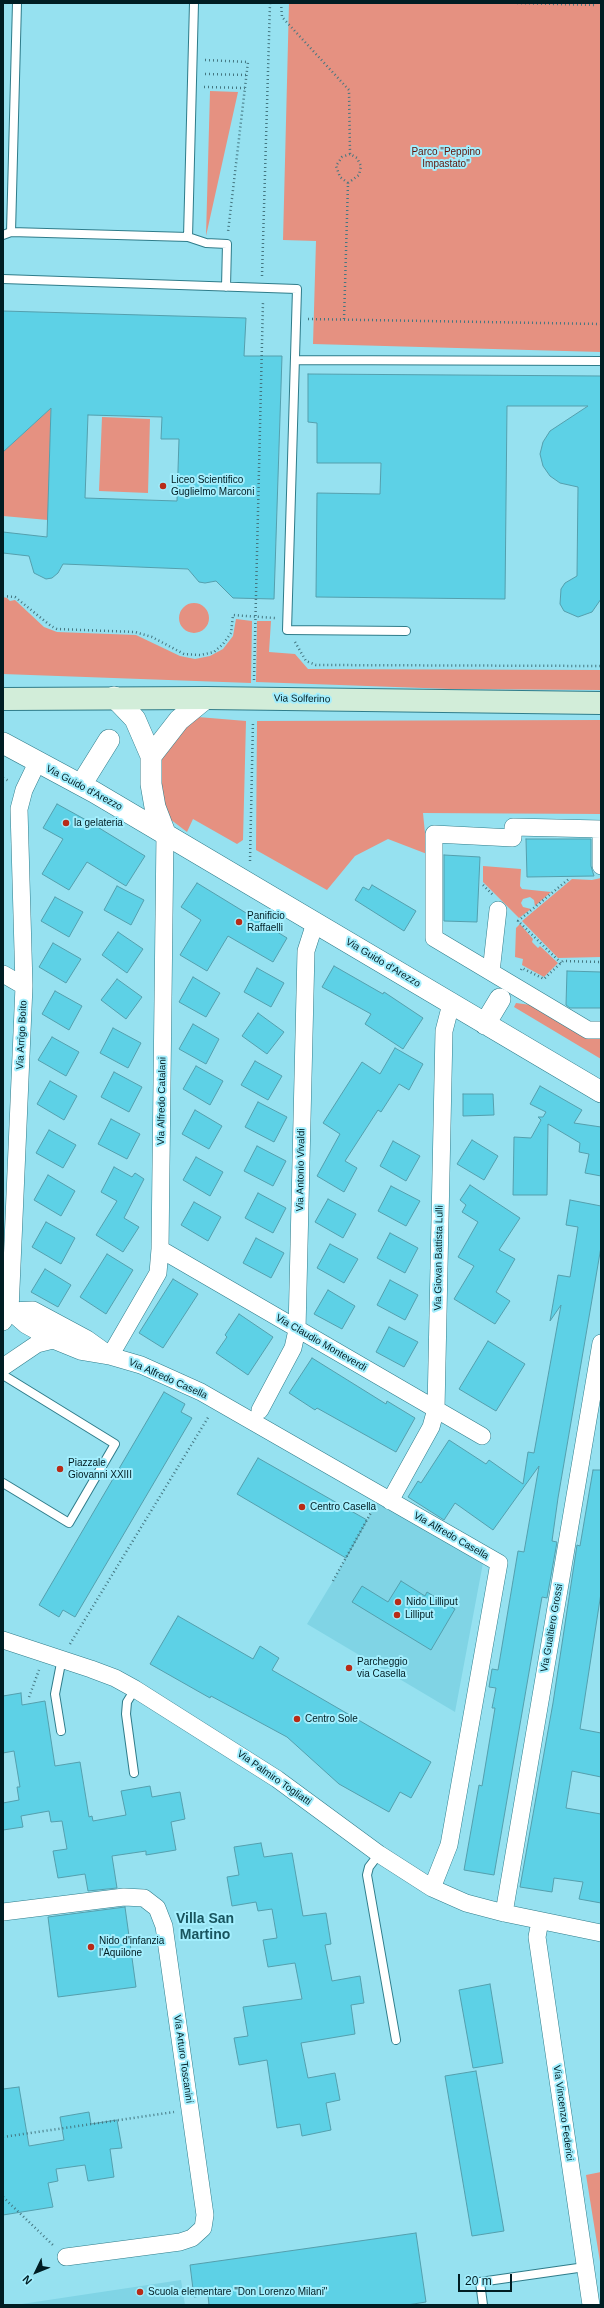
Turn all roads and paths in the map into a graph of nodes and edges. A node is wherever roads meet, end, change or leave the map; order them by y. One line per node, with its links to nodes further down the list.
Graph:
1 (17, 3): 16 (lane)
2 (186, 3): 8 (lane)
3 (194, 3): 8 (lane)
4 (270, 3): 21 (path)
5 (281, 3): 14 (path)
6 (517, 3): 7 (path)
7 (596, 5)
8 (194, 12): 9 (lane)
9 (192, 60): 10 (lane); 11 (path)
10 (192, 74): 11 (path); 12 (lane)
11 (247, 75): 13 (path)
12 (191, 87): 13 (path); 17 (lane)
13 (245, 88): 18 (path)
14 (350, 154): 15 (path); 15 (path)
15 (348, 183): 23 (path)
16 (7, 233): 17 (lane)
17 (188, 237): 18 (lane)
18 (227, 244): 20 (lane)
19 (3, 279): 20 (lane)
20 (226, 287): 21 (lane)
21 (262, 288): 22 (lane); 28 (path)
22 (296, 319): 23 (path); 25 (lane)
23 (344, 320): 24 (path)
24 (601, 324)
25 (295, 360): 26 (lane); 29 (lane)
26 (601, 361)
27 (3, 596): 28 (path)
28 (255, 617): 29 (path); 33 (path)
29 (287, 618): 30 (lane)
30 (287, 630): 31 (lane); 32 (path)
31 (406, 631)
32 (601, 666)
33 (254, 684)
34 (114, 697): 35 (main road, Via Solferino); 36 (main road, Via Solferino); 41 (street)
35 (206, 698): 37 (main road, Via Solferino); 41 (street)
36 (3, 699)
37 (601, 703)
38 (253, 721): 46 (path)
39 (109, 740): 43 (street)
40 (3, 743): 42 (street, Via Guido d'Arezzo)
41 (151, 756): 45 (street)
42 (37, 763): 43 (street, Via Guido d'Arezzo); 55 (street, Via Arrigo Boito)
43 (81, 785): 45 (street, Via Guido d'Arezzo)
44 (601, 829): 47 (street); 53 (street)
45 (165, 834): 50 (street, Via Guido d'Arezzo); 61 (street, Via Alfredo Catalani)
46 (250, 861)
47 (601, 866)
48 (570, 878): 52 (path)
49 (498, 910): 53 (street)
50 (315, 923): 57 (street, Via Guido d'Arezzo); 63 (street, Via Antonio Vivaldi)
51 (601, 962): 52 (path)
52 (561, 963): 56 (path)
53 (491, 972): 56 (street)
54 (3, 974): 55 (street)
55 (24, 986): 62 (street, Via Arrigo Boito)
56 (509, 990): 58 (street); 59 (street)
57 (451, 1004): 58 (street, Via Guido d'Arezzo); 70 (street, Via Giovan Battista Lulli)
58 (485, 1024): 60 (street, Via Guido d'Arezzo)
59 (601, 1030)
60 (601, 1092)
61 (160, 1249): 63 (street, Via Claudio Monteverdi); 66 (street, Via Alfredo Catalani)
62 (6, 1317): 64 (street, Via Alfredo Casella); 66 (street, Via Alfredo Casella)
63 (297, 1330): 70 (street, Via Claudio Monteverdi); 71 (street, Via Antonio Vivaldi)
64 (53, 1340): 66 (street, Via Alfredo Casella); 67 (street)
65 (601, 1343): 85 (street, Via Gualtiero Grossi)
66 (110, 1356): 69 (street, Via Alfredo Casella)
67 (3, 1367)
68 (3, 1375): 73 (lane)
69 (218, 1402): 74 (street, Via Alfredo Casella); 77 (path)
70 (436, 1409): 72 (street, Via Claudio Monteverdi); 74 (street, Via Giovan Battista Lulli)
71 (260, 1410)
72 (482, 1436)
73 (3, 1483)
74 (390, 1501): 75 (path); 83 (street, Via Alfredo Casella)
75 (333, 1581)
76 (3, 1640): 77 (street, Via Palmiro Togliatti)
77 (60, 1665): 78 (street, Via Palmiro Togliatti); 79 (path); 80 (lane)
78 (135, 1689): 81 (lane); 82 (street, Via Palmiro Togliatti)
79 (29, 1697)
80 (60, 1731)
81 (134, 1773)
82 (379, 1854): 83 (street, Via Palmiro Togliatti); 88 (lane)
83 (432, 1888): 85 (street, Via Palmiro Togliatti)
84 (3, 1912): 89 (street, Via Arturo Toscanini)
85 (504, 1913): 86 (street, Via Palmiro Togliatti)
86 (540, 1921): 87 (street, Via Palmiro Togliatti); 93 (street, Via Vincenzo Federici)
87 (601, 1933)
88 (396, 2040)
89 (190, 2109): 90 (path); 92 (street, Via Arturo Toscanini)
90 (3, 2137)
91 (3, 2197): 92 (path)
92 (66, 2257)
93 (585, 2268): 94 (lane); 95 (street, Via Vincenzo Federici)
94 (483, 2305)
95 (591, 2305)

